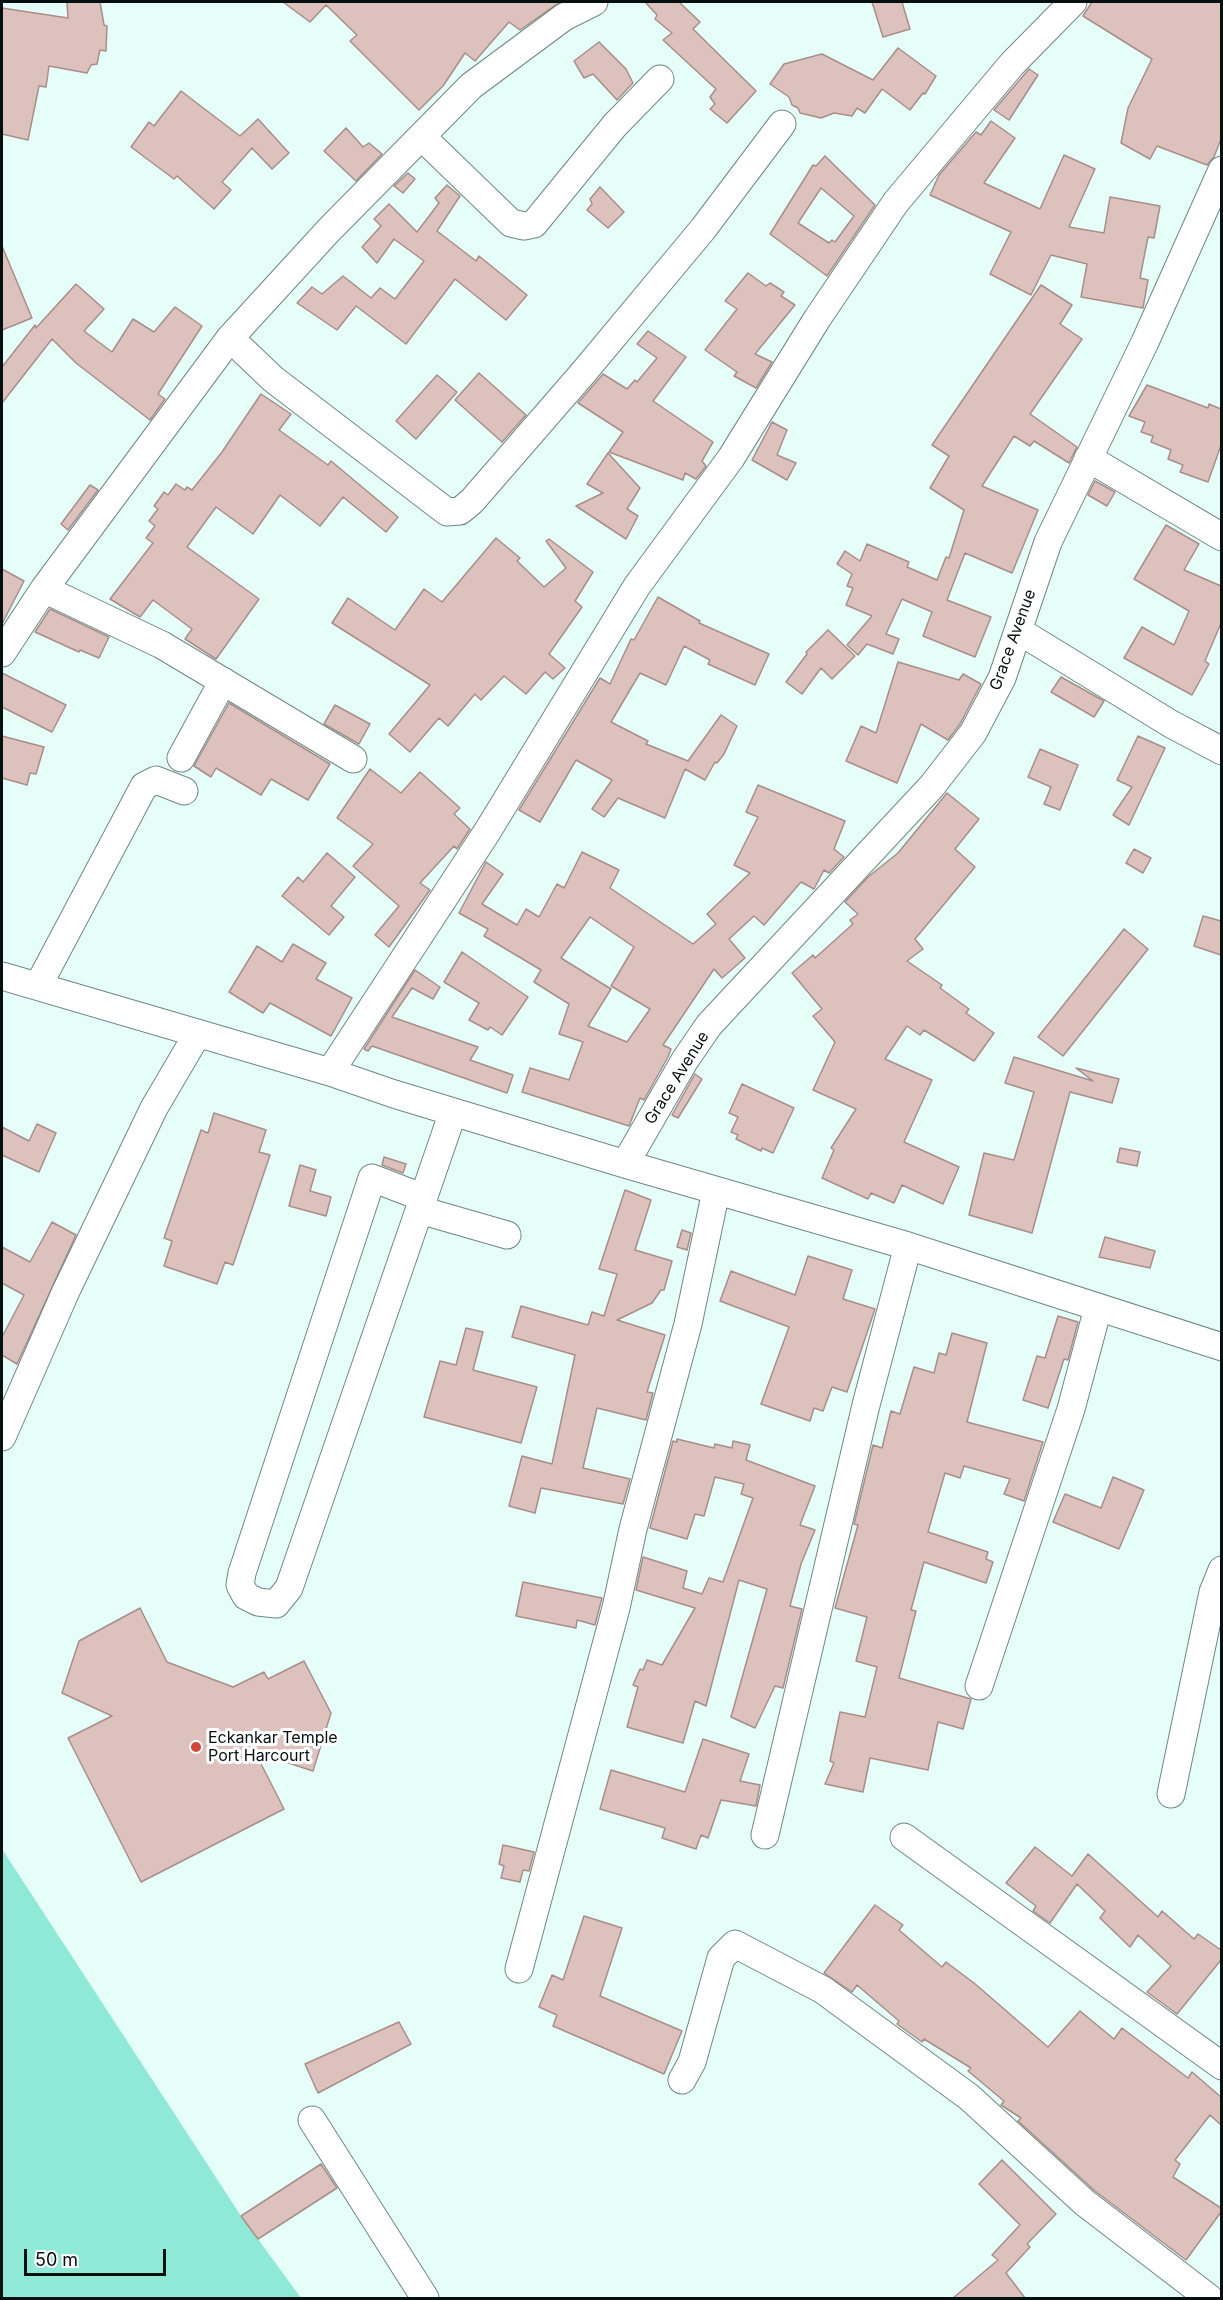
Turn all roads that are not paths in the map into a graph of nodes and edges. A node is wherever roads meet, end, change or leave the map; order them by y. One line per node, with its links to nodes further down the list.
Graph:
1 (594, 2): 5 (street)
2 (1073, 2): 21 (street)
3 (660, 79): 5 (street)
4 (782, 124): 7 (street)
5 (423, 137): 7 (street)
6 (1221, 170): 8 (street, Grace Avenue)
7 (230, 338): 10 (street)
8 (1088, 458): 9 (street); 11 (street, Grace Avenue)
9 (1221, 537)
10 (44, 589): 12 (street); 13 (street)
11 (1019, 631): 14 (street); 23 (street, Grace Avenue)
12 (2, 653)
13 (223, 681): 15 (street); 16 (street)
14 (1221, 751)
15 (181, 758)
16 (353, 759)
17 (184, 791): 19 (street)
18 (2, 976): 19 (street)
19 (38, 986): 20 (street)
20 (198, 1033): 21 (street); 30 (street)
21 (330, 1072): 22 (street)
22 (453, 1112): 23 (street); 25 (street)
23 (625, 1164): 24 (street)
24 (716, 1191): 27 (street); 36 (street)
25 (422, 1204): 25 (street); 26 (street)
26 (507, 1235)
27 (908, 1246): 28 (street); 34 (street)
28 (1098, 1308): 29 (street); 32 (street)
29 (1221, 1347)
30 (2, 1437)
31 (1221, 1570): 33 (street)
32 (979, 1686)
33 (1171, 1794)
34 (765, 1835)
35 (904, 1837): 37 (street)
36 (519, 1970)
37 (1221, 2066)
38 (682, 2080): 41 (street)
39 (312, 2120): 40 (street)
40 (425, 2298)
41 (1209, 2298)

